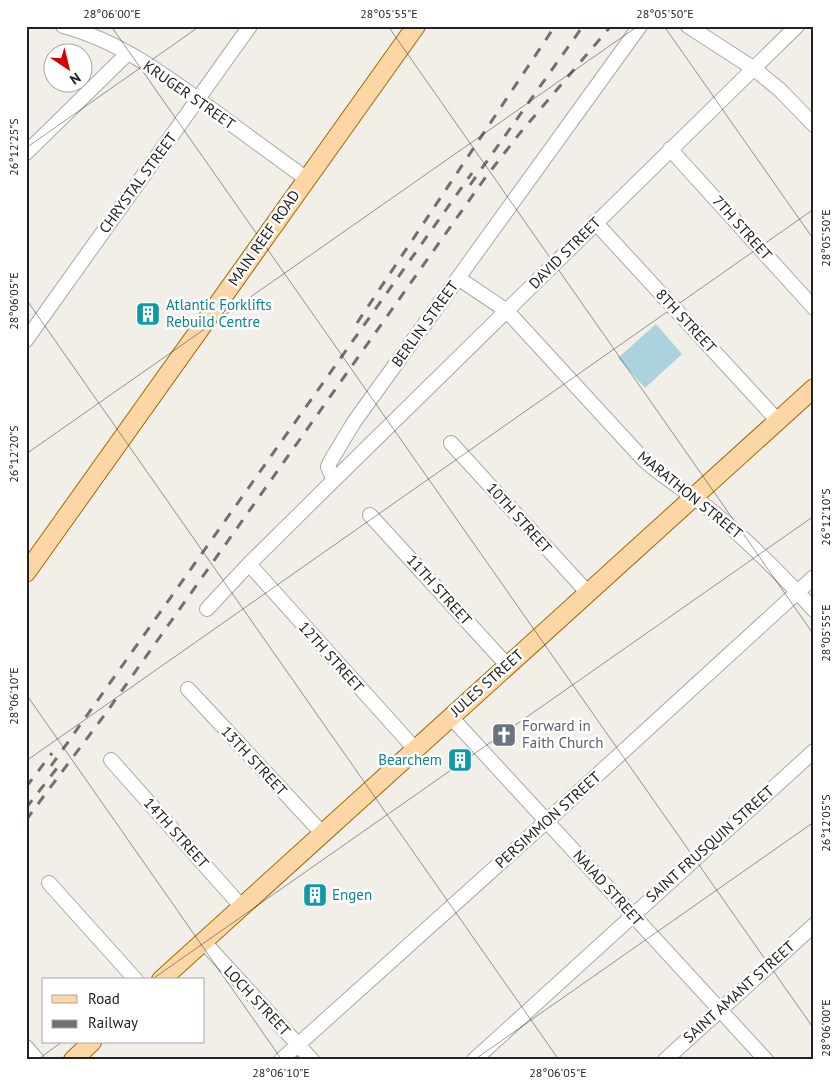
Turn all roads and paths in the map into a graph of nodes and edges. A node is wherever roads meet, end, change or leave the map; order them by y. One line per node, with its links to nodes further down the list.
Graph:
1 (63, 26): 7 (street, KRUGER STREET)
2 (250, 26): 9 (street, CHRYSTAL STREET)
3 (416, 26): 13 (main road, MAIN REEF ROAD)
4 (640, 26): 15 (street, BERLIN STREET)
5 (688, 26): 8 (street)
6 (797, 26): 8 (street, DAVID STREET)
7 (128, 52): 9 (street, KRUGER STREET); 12 (street)
8 (753, 68): 10 (street); 11 (street, DAVID STREET)
9 (198, 99): 13 (street, KRUGER STREET); 18 (street, CHRYSTAL STREET)
10 (814, 125)
11 (670, 149): 14 (street, DAVID STREET); 16 (street, 7TH STREET)
12 (26, 152)
13 (307, 179): 26 (main road, MAIN REEF ROAD)
14 (595, 222): 17 (street, DAVID STREET); 20 (street, 8TH STREET)
15 (458, 278): 17 (street); 22 (street, BERLIN STREET)
16 (814, 308)
17 (507, 311): 22 (street, DAVID STREET); 23 (street, MARATHON STREET)
18 (26, 340)
19 (814, 388): 20 (main road, JULES STREET)
20 (778, 420): 23 (main road, JULES STREET)
21 (451, 443): 29 (street, 10TH STREET)
22 (334, 480): 25 (street)
23 (694, 497): 28 (street, MARATHON STREET); 29 (main road, JULES STREET)
24 (370, 515): 32 (street, 11TH STREET)
25 (249, 564): 30 (street); 35 (street, 12TH STREET)
26 (26, 573)
27 (814, 577): 28 (street, PERSIMMON STREET)
28 (797, 592): 31 (street, MARATHON STREET); 38 (street, PERSIMMON STREET)
29 (588, 593): 32 (main road, JULES STREET)
30 (207, 609)
31 (814, 610)
32 (507, 666): 34 (main road, JULES STREET)
33 (188, 689): 39 (street, 13TH STREET)
34 (450, 716): 35 (main road, JULES STREET); 38 (street, NAIAD STREET)
35 (415, 749): 39 (main road, JULES STREET)
36 (814, 751): 42 (street, SAINT FRUSQUIN STREET)
37 (111, 760): 41 (street, 14TH STREET)
38 (548, 820): 42 (street, NAIAD STREET); 49 (street, PERSIMMON STREET)
39 (321, 832): 41 (main road, JULES STREET)
40 (49, 883): 45 (street)
41 (241, 906): 44 (main road, JULES STREET)
42 (632, 915): 47 (street, NAIAD STREET); 55 (street, SAINT FRUSQUIN STREET)
43 (814, 924): 47 (street, SAINT AMANT STREET)
44 (203, 941): 46 (main road, JULES STREET); 49 (street, LOCH STREET)
45 (134, 978)
46 (163, 978)
47 (719, 1010): 56 (street, SAINT AMANT STREET); 57 (street, NAIAD STREET)
48 (90, 1044): 52 (main road)
49 (298, 1045): 53 (street, PERSIMMON STREET); 54 (street, LOCH STREET)
50 (26, 1047): 51 (street)
51 (37, 1060)
52 (73, 1060)
53 (281, 1060)
54 (312, 1060)
55 (474, 1060)
56 (665, 1060)
57 (766, 1060)

